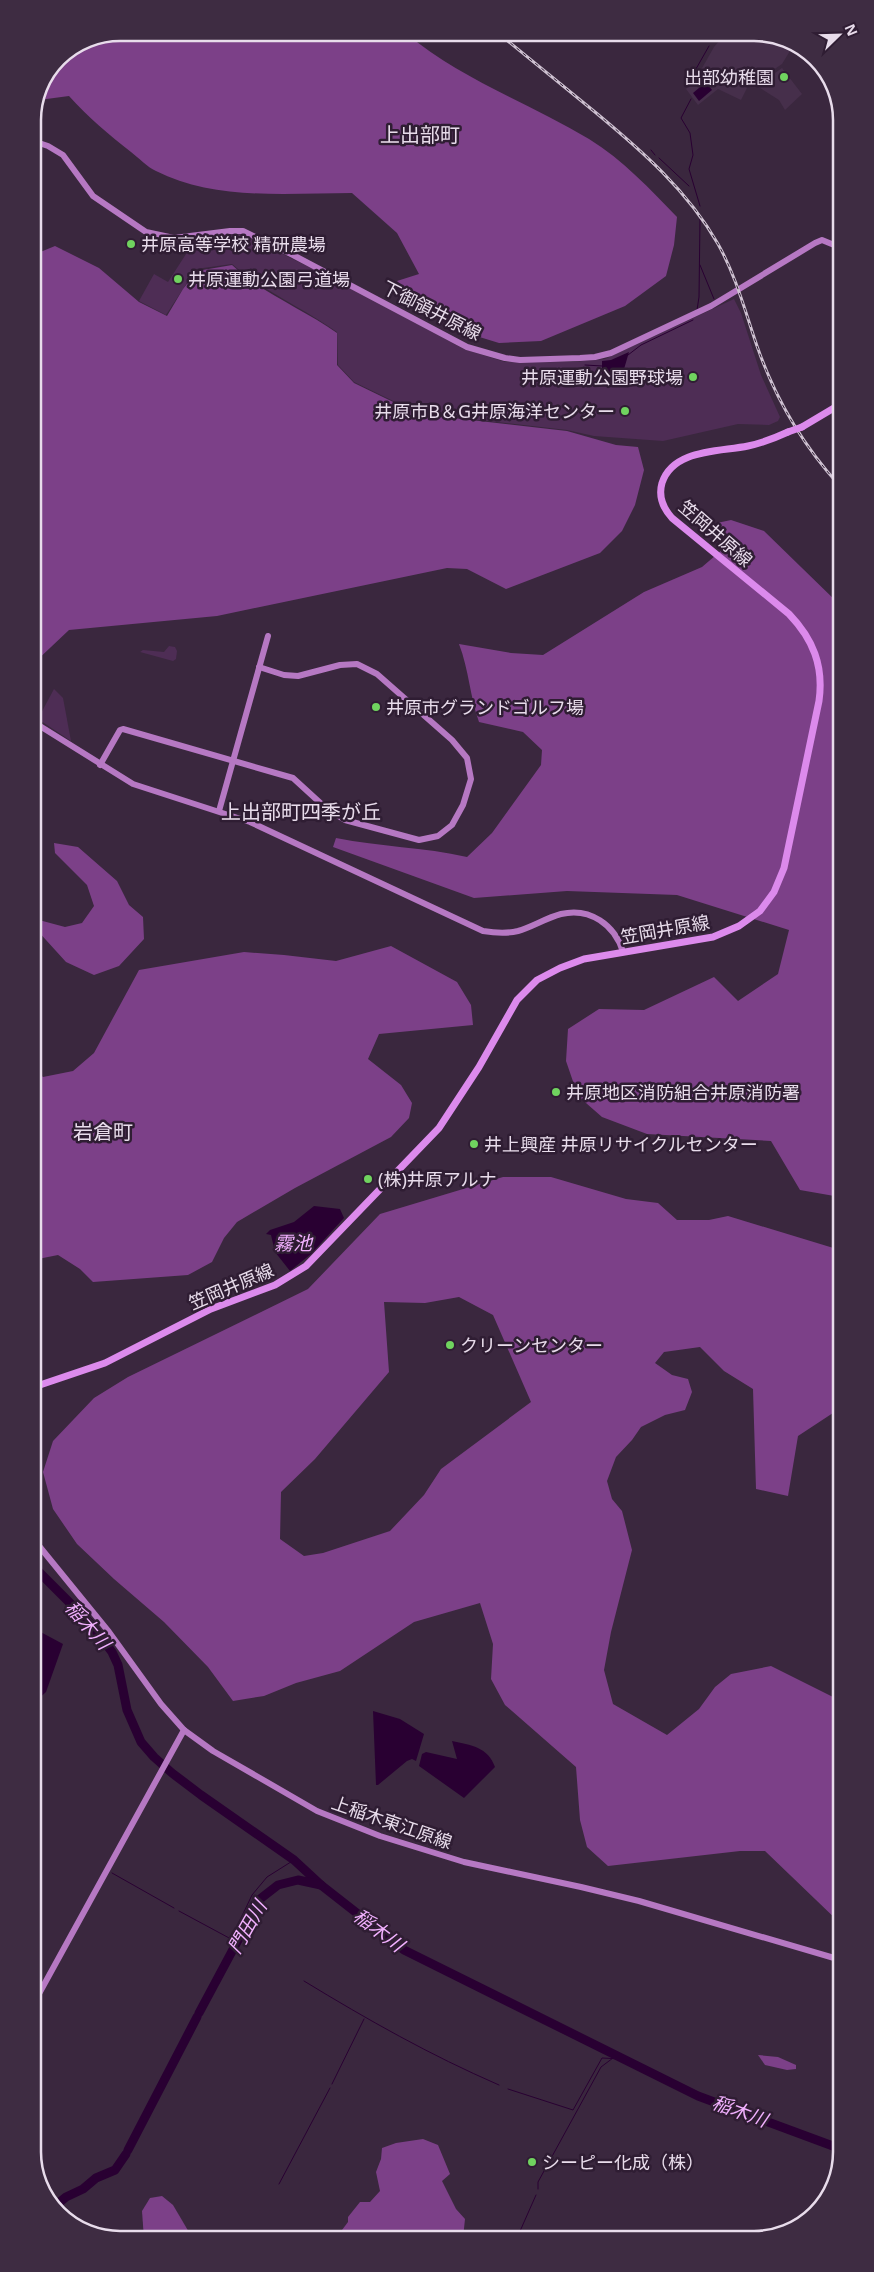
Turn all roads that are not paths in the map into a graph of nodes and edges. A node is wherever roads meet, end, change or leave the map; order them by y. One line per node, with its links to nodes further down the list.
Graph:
1 (41, 144): 2 (street, 下御領井原線)
2 (833, 245)
3 (833, 409): 10 (main road, 笠岡井原線, bridge)
4 (268, 636): 5 (street)
5 (258, 667): 7 (street); 7 (street)
6 (41, 727): 8 (street)
7 (234, 760): 8 (street); 9 (street)
8 (100, 765): 9 (street)
9 (219, 811): 10 (street)
10 (623, 952): 11 (main road, 笠岡井原線)
11 (41, 1385)
12 (41, 1547): 13 (street, 上稲木東江原線)
13 (184, 1730): 14 (street, 上稲木東江原線); 15 (street)
14 (833, 1958)
15 (41, 1990)

